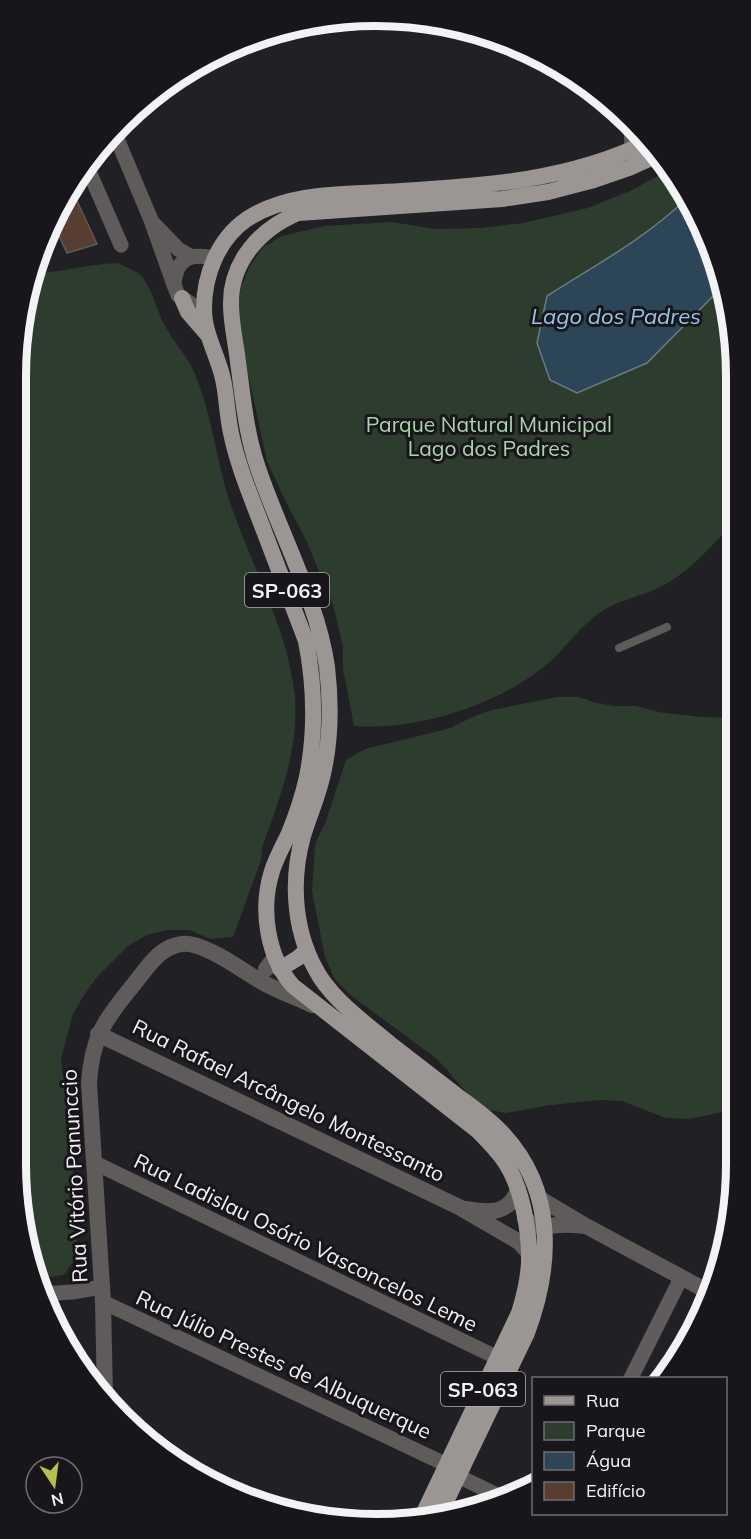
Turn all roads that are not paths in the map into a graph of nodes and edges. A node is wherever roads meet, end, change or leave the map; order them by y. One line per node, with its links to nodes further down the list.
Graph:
1 (631, 137): 4 (street)
2 (117, 139): 7 (street)
3 (640, 146): 4 (main road, SP-063)
4 (632, 150): 10 (main road, SP-063)
5 (650, 158): 11 (main road, SP-063)
6 (90, 173): 8 (street)
7 (151, 220): 9 (street); 12 (street)
8 (121, 245)
9 (190, 256): 10 (street); 12 (street)
10 (214, 258): 11 (main road); 14 (main road, SP-063)
11 (235, 278): 13 (main road, SP-063)
12 (178, 292): 14 (street); 15 (main road)
13 (231, 301): 14 (main road); 18 (main road, SP-063)
14 (204, 309): 15 (main road, SP-063)
15 (209, 336): 20 (main road, SP-063)
16 (667, 627): 17 (lane)
17 (619, 648)
18 (299, 928): 19 (main road, SP-063); 20 (main road)
19 (307, 950): 20 (main road); 26 (main road, SP-063)
20 (273, 961): 21 (street, Rua Vitório Panunccio); 22 (main road, SP-063)
21 (239, 967): 22 (street, Rua Vitório Panunccio); 23 (street, Rua Vitório Panunccio)
22 (320, 1009): 25 (main road, SP-063)
23 (98, 1034): 24 (street, Rua Vitório Panunccio); 27 (street, Rua Rafael Arcângelo Montessanto)
24 (94, 1163): 34 (street, Rua Vitório Panunccio); 36 (street, Rua Ladislau Osório Vasconcelos Leme)
25 (518, 1190): 27 (street, Rua Rafael Arcângelo Montessanto); 28 (main road, SP-063)
26 (539, 1198): 29 (street); 30 (main road, SP-063)
27 (459, 1207): 31 (street, Rua Rafael Arcângelo Montessanto)
28 (525, 1219): 30 (street); 31 (main road, SP-063)
29 (586, 1226): 30 (street); 32 (street)
30 (544, 1227): 39 (main road, SP-063)
31 (528, 1252): 36 (main road, SP-063)
32 (681, 1278): 33 (street); 37 (street)
33 (702, 1289)
34 (103, 1294): 35 (street); 38 (street, Rua Vitório Panunccio); 39 (street, Rua Júlio Prestes de Albuquerque)
35 (51, 1295)
36 (498, 1358): 39 (main road, SP-063)
37 (632, 1377)
38 (105, 1385)
39 (453, 1470): 40 (street, Rua Júlio Prestes de Albuquerque); 41 (main road, SP-063); 42 (main road, SP-063)
40 (494, 1493)
41 (442, 1507)
42 (427, 1510)

